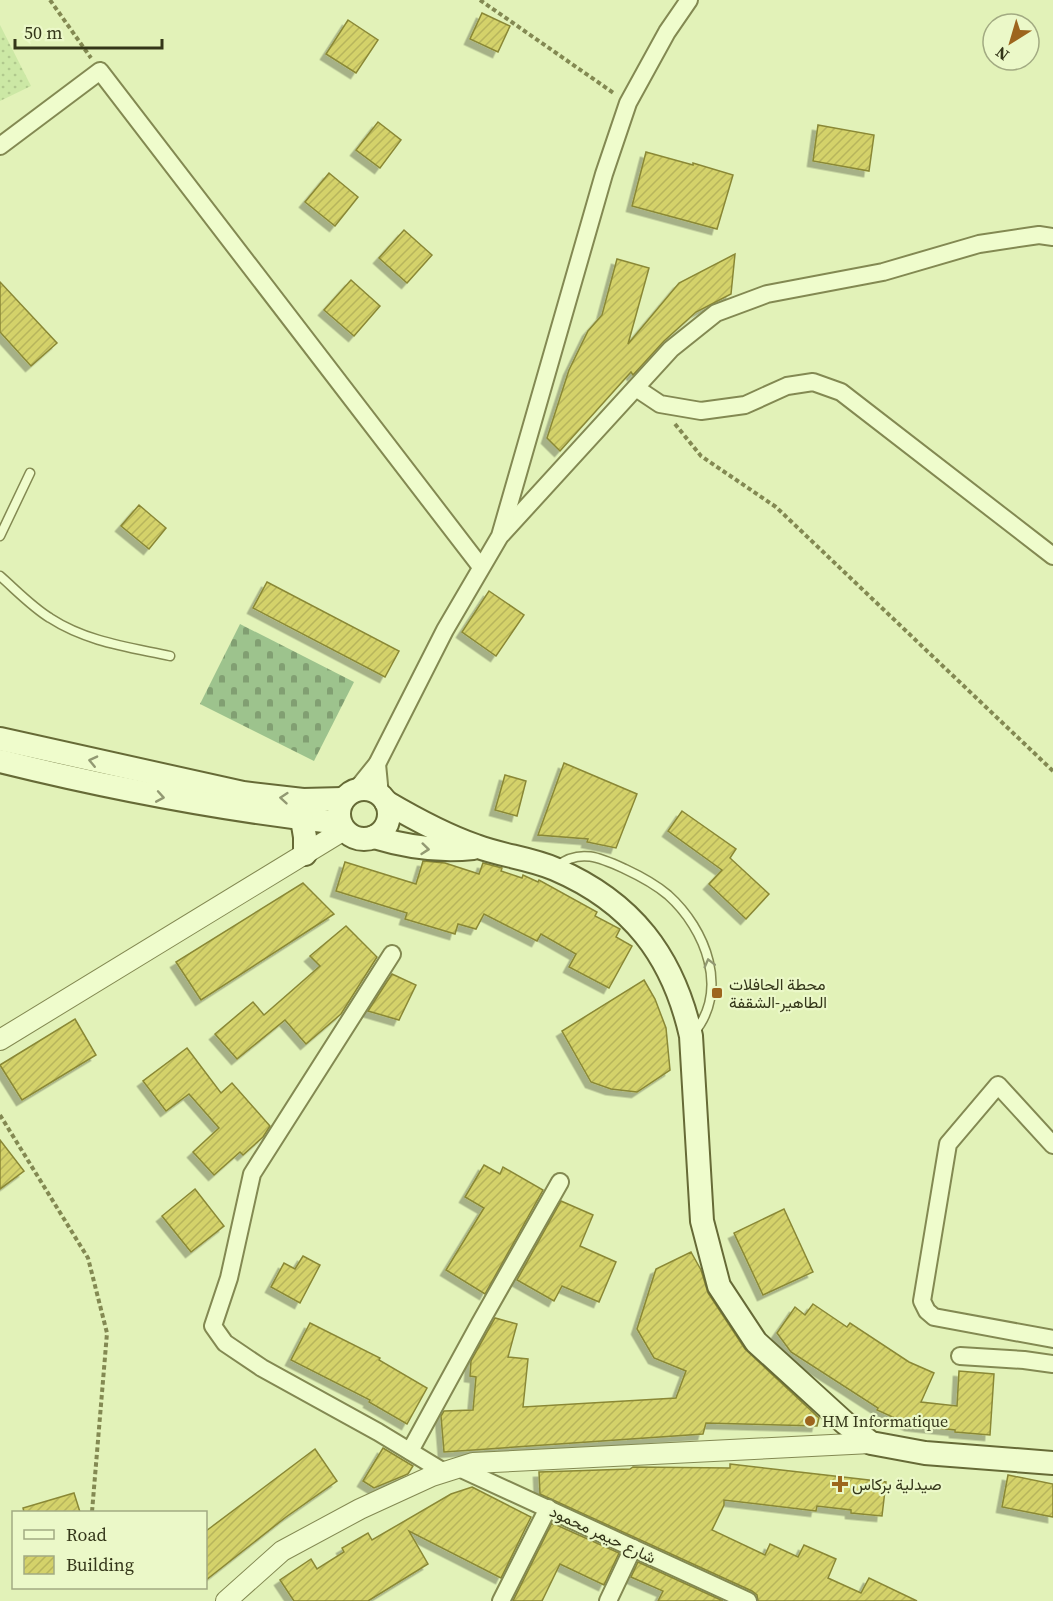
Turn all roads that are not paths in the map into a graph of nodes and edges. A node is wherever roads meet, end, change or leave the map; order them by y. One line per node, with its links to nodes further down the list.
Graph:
1 (689, 0): 7 (street)
2 (0, 146): 9 (street)
3 (1053, 237): 4 (street)
4 (636, 388): 7 (street); 8 (street)
5 (30, 473): 6 (lane)
6 (0, 536)
7 (500, 536): 9 (street)
8 (1053, 556)
9 (481, 567): 14 (street)
10 (0, 576): 11 (lane)
11 (170, 656)
12 (0, 739): 15 (main road, one-way to 12)
13 (0, 761): 17 (main road, one-way to 17)
14 (377, 764): 15 (street); 16 (street)
15 (350, 794): 16 (main road); 18 (main road)
16 (383, 798): 19 (main road); 20 (main road)
17 (302, 819): 18 (main road); 21 (main road)
18 (342, 827): 19 (main road); 21 (street)
19 (374, 837): 20 (main road, one-way to 20)
20 (478, 847): 22 (main road)
21 (305, 854): 25 (street)
22 (554, 868): 24 (main road); 24 (lane, one-way to 22)
23 (392, 954): 32 (street, شارع حيمر محمود)
24 (691, 1036): 31 (main road)
25 (0, 1040)
26 (1053, 1145): 28 (street)
27 (560, 1182): 32 (street)
28 (1053, 1339)
29 (960, 1356): 30 (street)
30 (1053, 1364)
31 (871, 1443): 33 (main road); 34 (street)
32 (410, 1451): 34 (street, شارع حيمر محمود)
33 (1053, 1463)
34 (451, 1470): 35 (street, شارع حيمر محمود); 37 (street)
35 (548, 1509): 36 (street, شارع حيمر محمود); 38 (street)
36 (633, 1548): 39 (street); 40 (street, شارع حيمر محمود)
37 (226, 1601)
38 (501, 1601)
39 (608, 1601)
40 (748, 1601)

